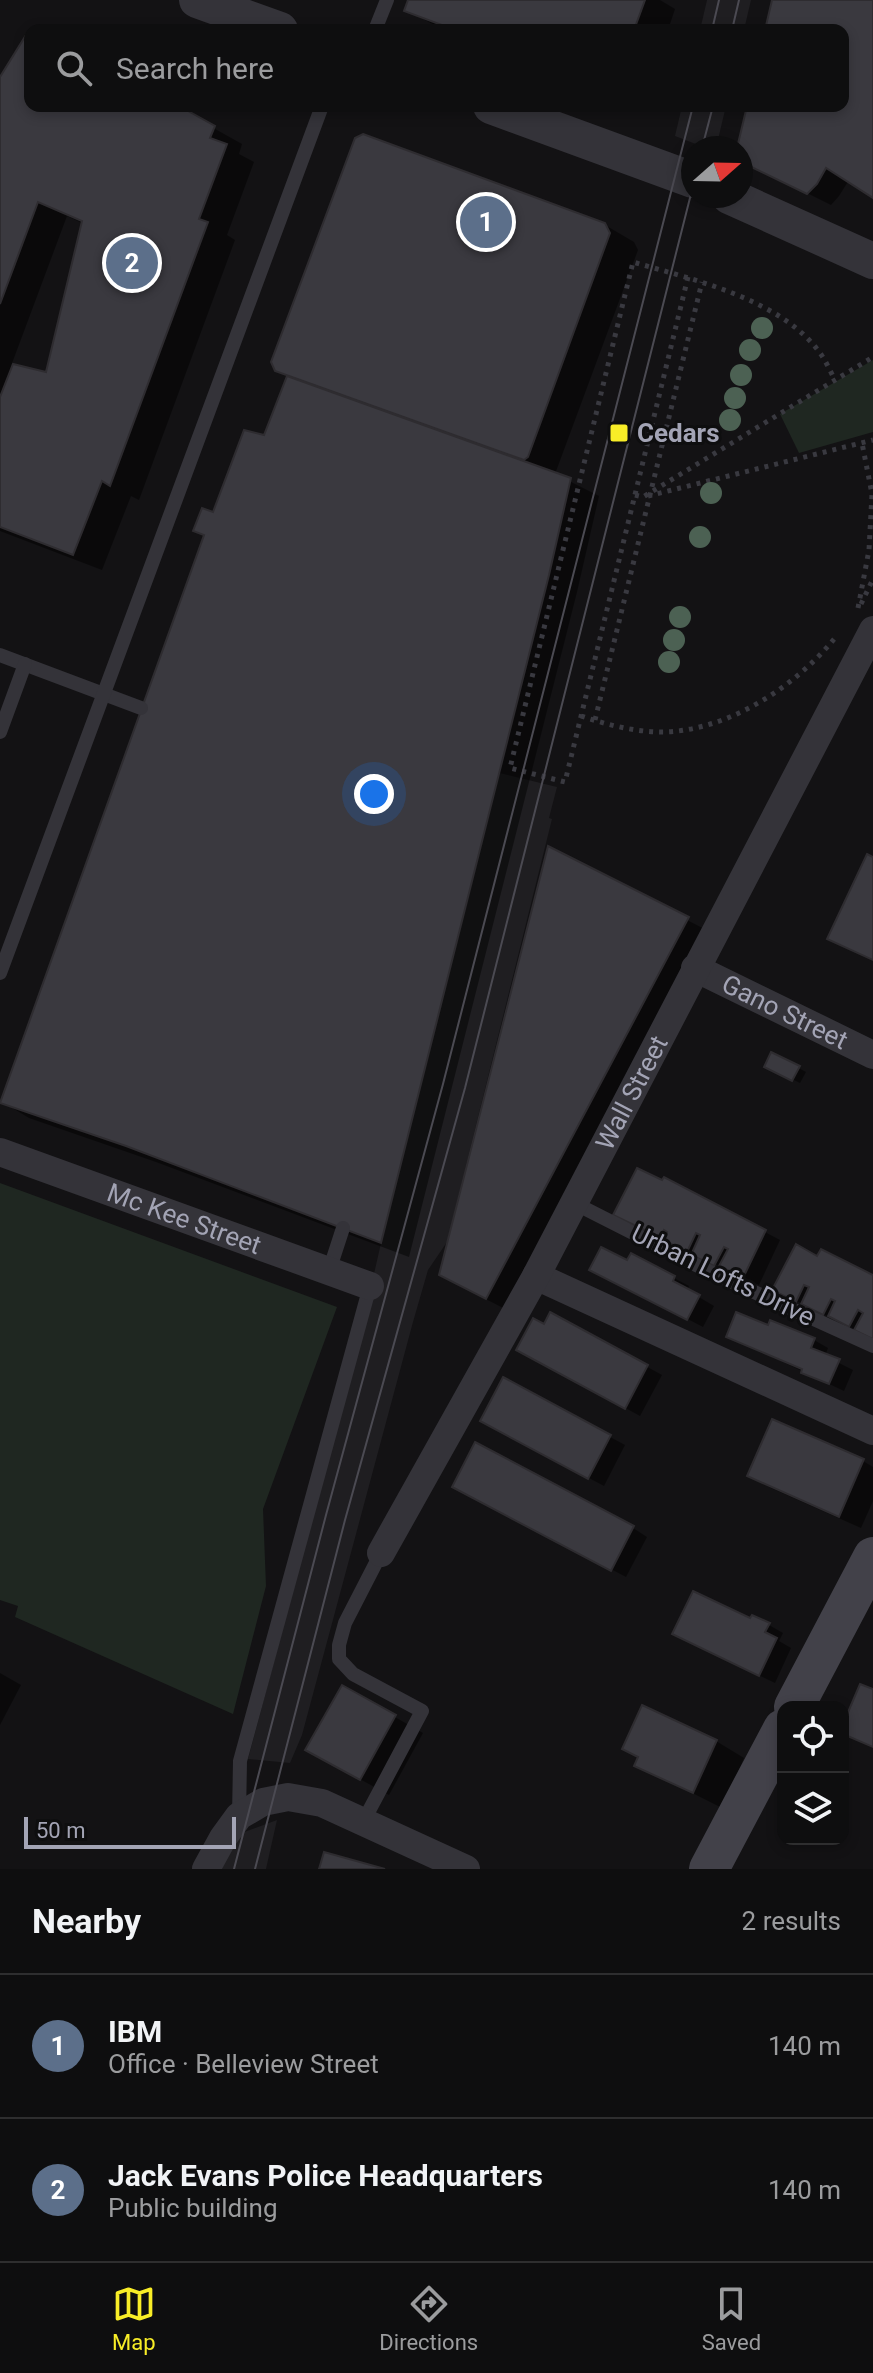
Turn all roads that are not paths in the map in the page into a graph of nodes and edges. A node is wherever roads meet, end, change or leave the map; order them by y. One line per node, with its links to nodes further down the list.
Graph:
1 (197, 0): 3 (street)
2 (387, 0): 4 (lane)
3 (263, 24)
4 (377, 24)
5 (320, 112): 13 (lane)
6 (507, 112): 7 (street)
7 (681, 176)
8 (753, 207): 9 (street)
9 (873, 261)
10 (869, 645): 16 (street, Wall Street)
11 (0, 655): 12 (lane)
12 (25, 664): 13 (lane); 15 (lane)
13 (105, 693): 14 (lane); 17 (lane)
14 (141, 708)
15 (0, 732)
16 (695, 968): 18 (street, Gano Street); 20 (street, Wall Street)
17 (0, 973)
18 (873, 1055)
19 (0, 1152): 22 (street, Mc Kee Street)
20 (574, 1203): 23 (street, Wall Street); 25 (lane, Urban Lofts Drive)
21 (343, 1228): 22 (lane)
22 (329, 1271): 24 (street, Mc Kee Street)
23 (536, 1276): 26 (street); 27 (street, Wall Street)
24 (370, 1286): 31 (lane)
25 (873, 1346)
26 (873, 1431)
27 (381, 1553): 32 (lane)
28 (873, 1557): 29 (main road)
29 (797, 1701)
30 (777, 1740): 35 (main road)
31 (239, 1816): 32 (street); 33 (street)
32 (363, 1822): 34 (street)
33 (206, 1869)
34 (466, 1869)
35 (709, 1869)

